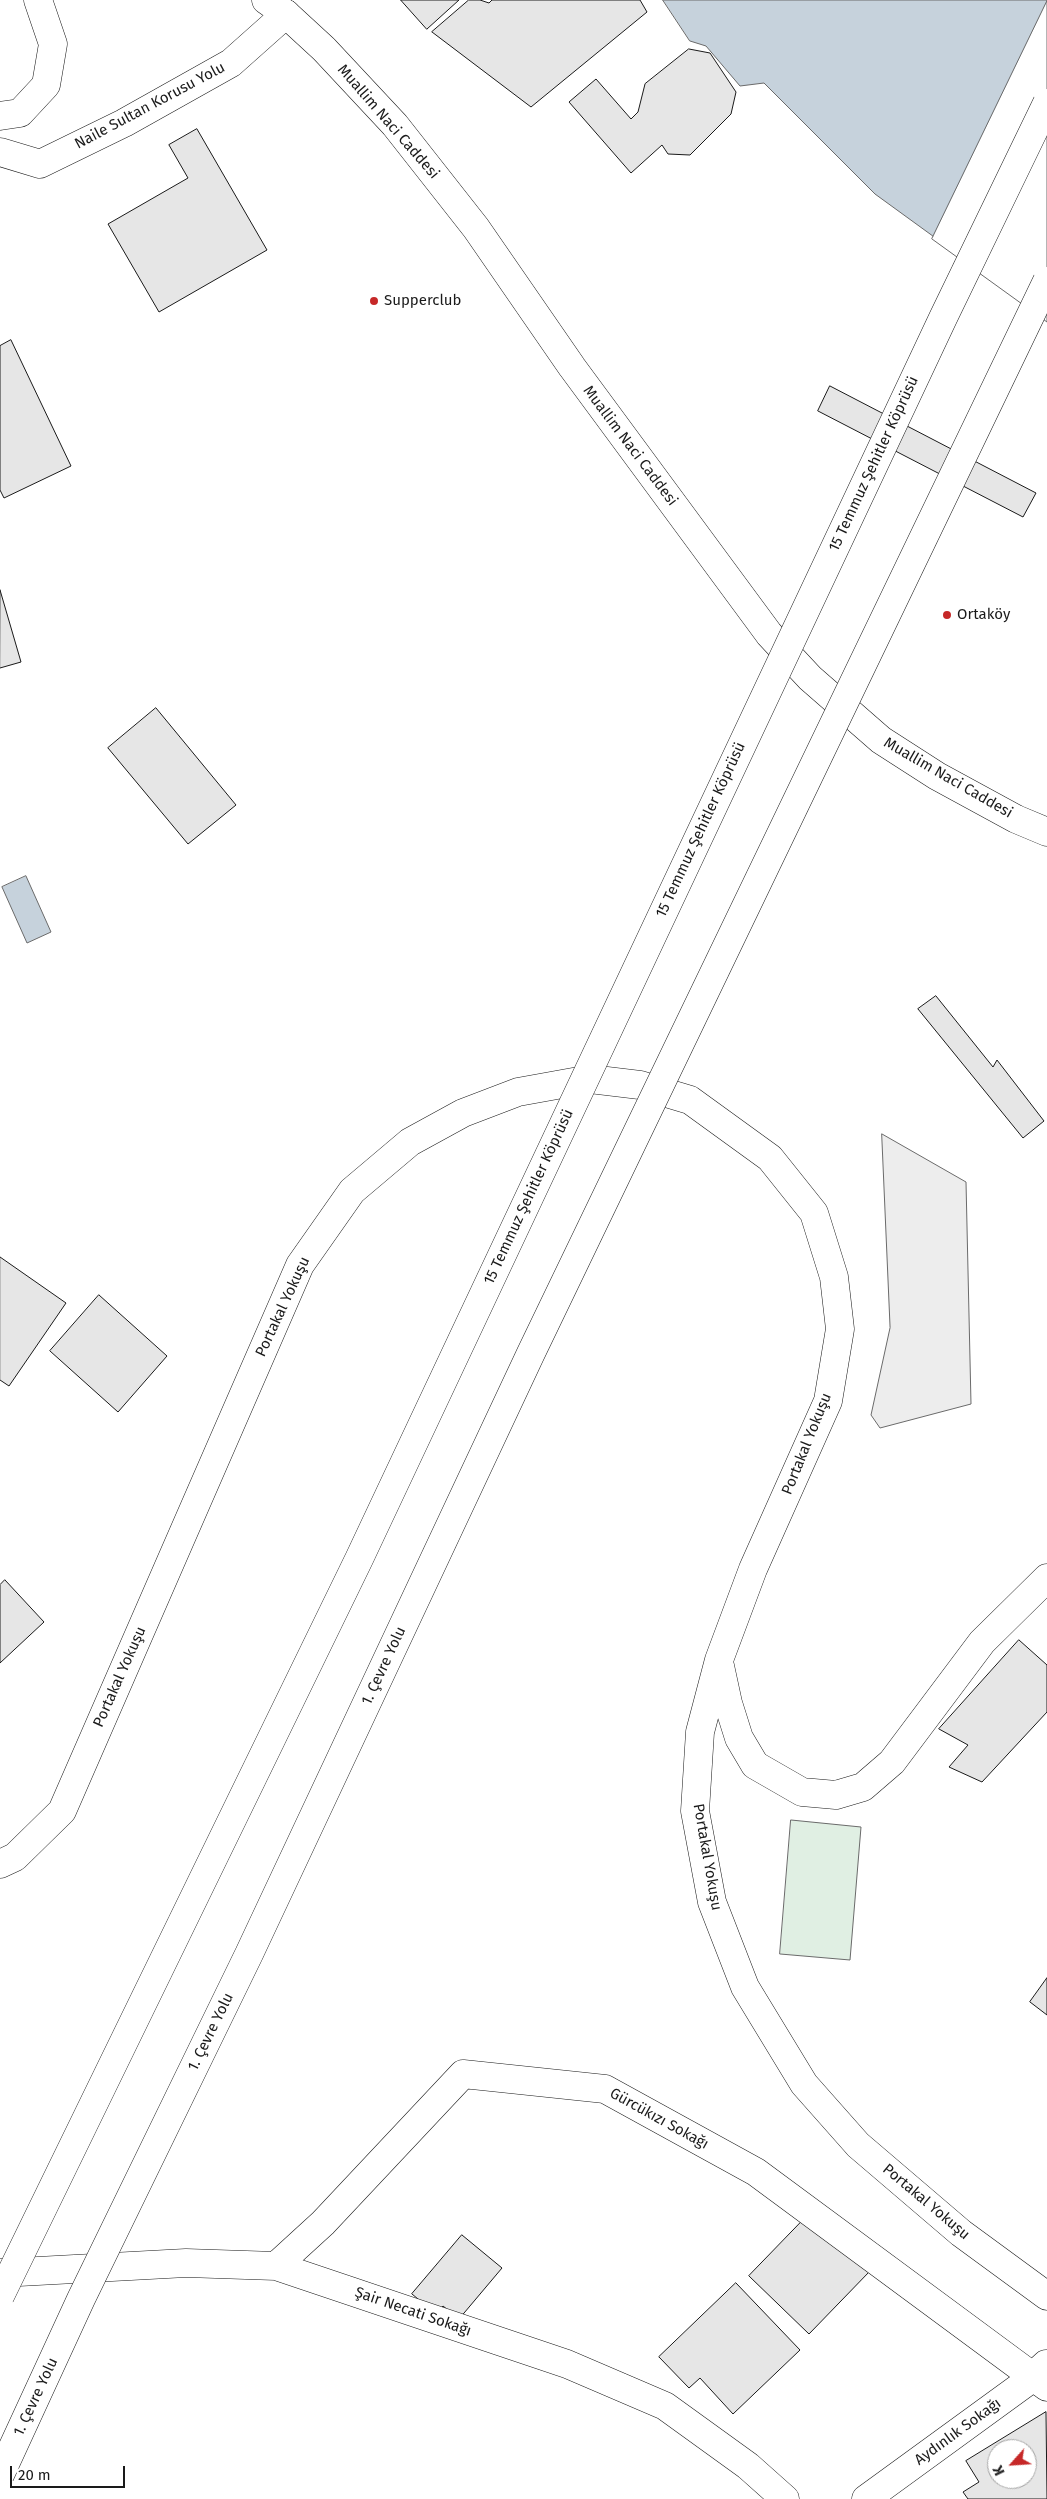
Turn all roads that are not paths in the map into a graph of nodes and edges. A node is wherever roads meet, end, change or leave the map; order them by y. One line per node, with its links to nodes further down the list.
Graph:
1 (38, 0): 4 (main road)
2 (276, 7): 5 (main road, Naile Sultan Korusu Yolu); 7 (main road, Muallim Naci Caddesi)
3 (1047, 102): 13 (main road, 15 Temmuz Şehitler Köprüsü, bridge)
4 (0, 116)
5 (0, 152)
6 (1047, 281): 16 (main road, 1. Çevre Yolu, bridge)
7 (1047, 832)
8 (1047, 1578): 9 (main road)
9 (719, 1660): 10 (main road, Portakal Yokuşu); 14 (main road, Portakal Yokuşu)
10 (0, 1864)
11 (276, 2266): 12 (main road, Şair Necati Sokağı); 15 (main road, Gürcükızı Sokağı); 17 (main road, Şair Necati Sokağı)
12 (0, 2273)
13 (0, 2296)
14 (1047, 2296)
15 (1042, 2376): 18 (main road, Aydınlık Sokağı)
16 (0, 2475)
17 (785, 2499)
18 (866, 2499)

